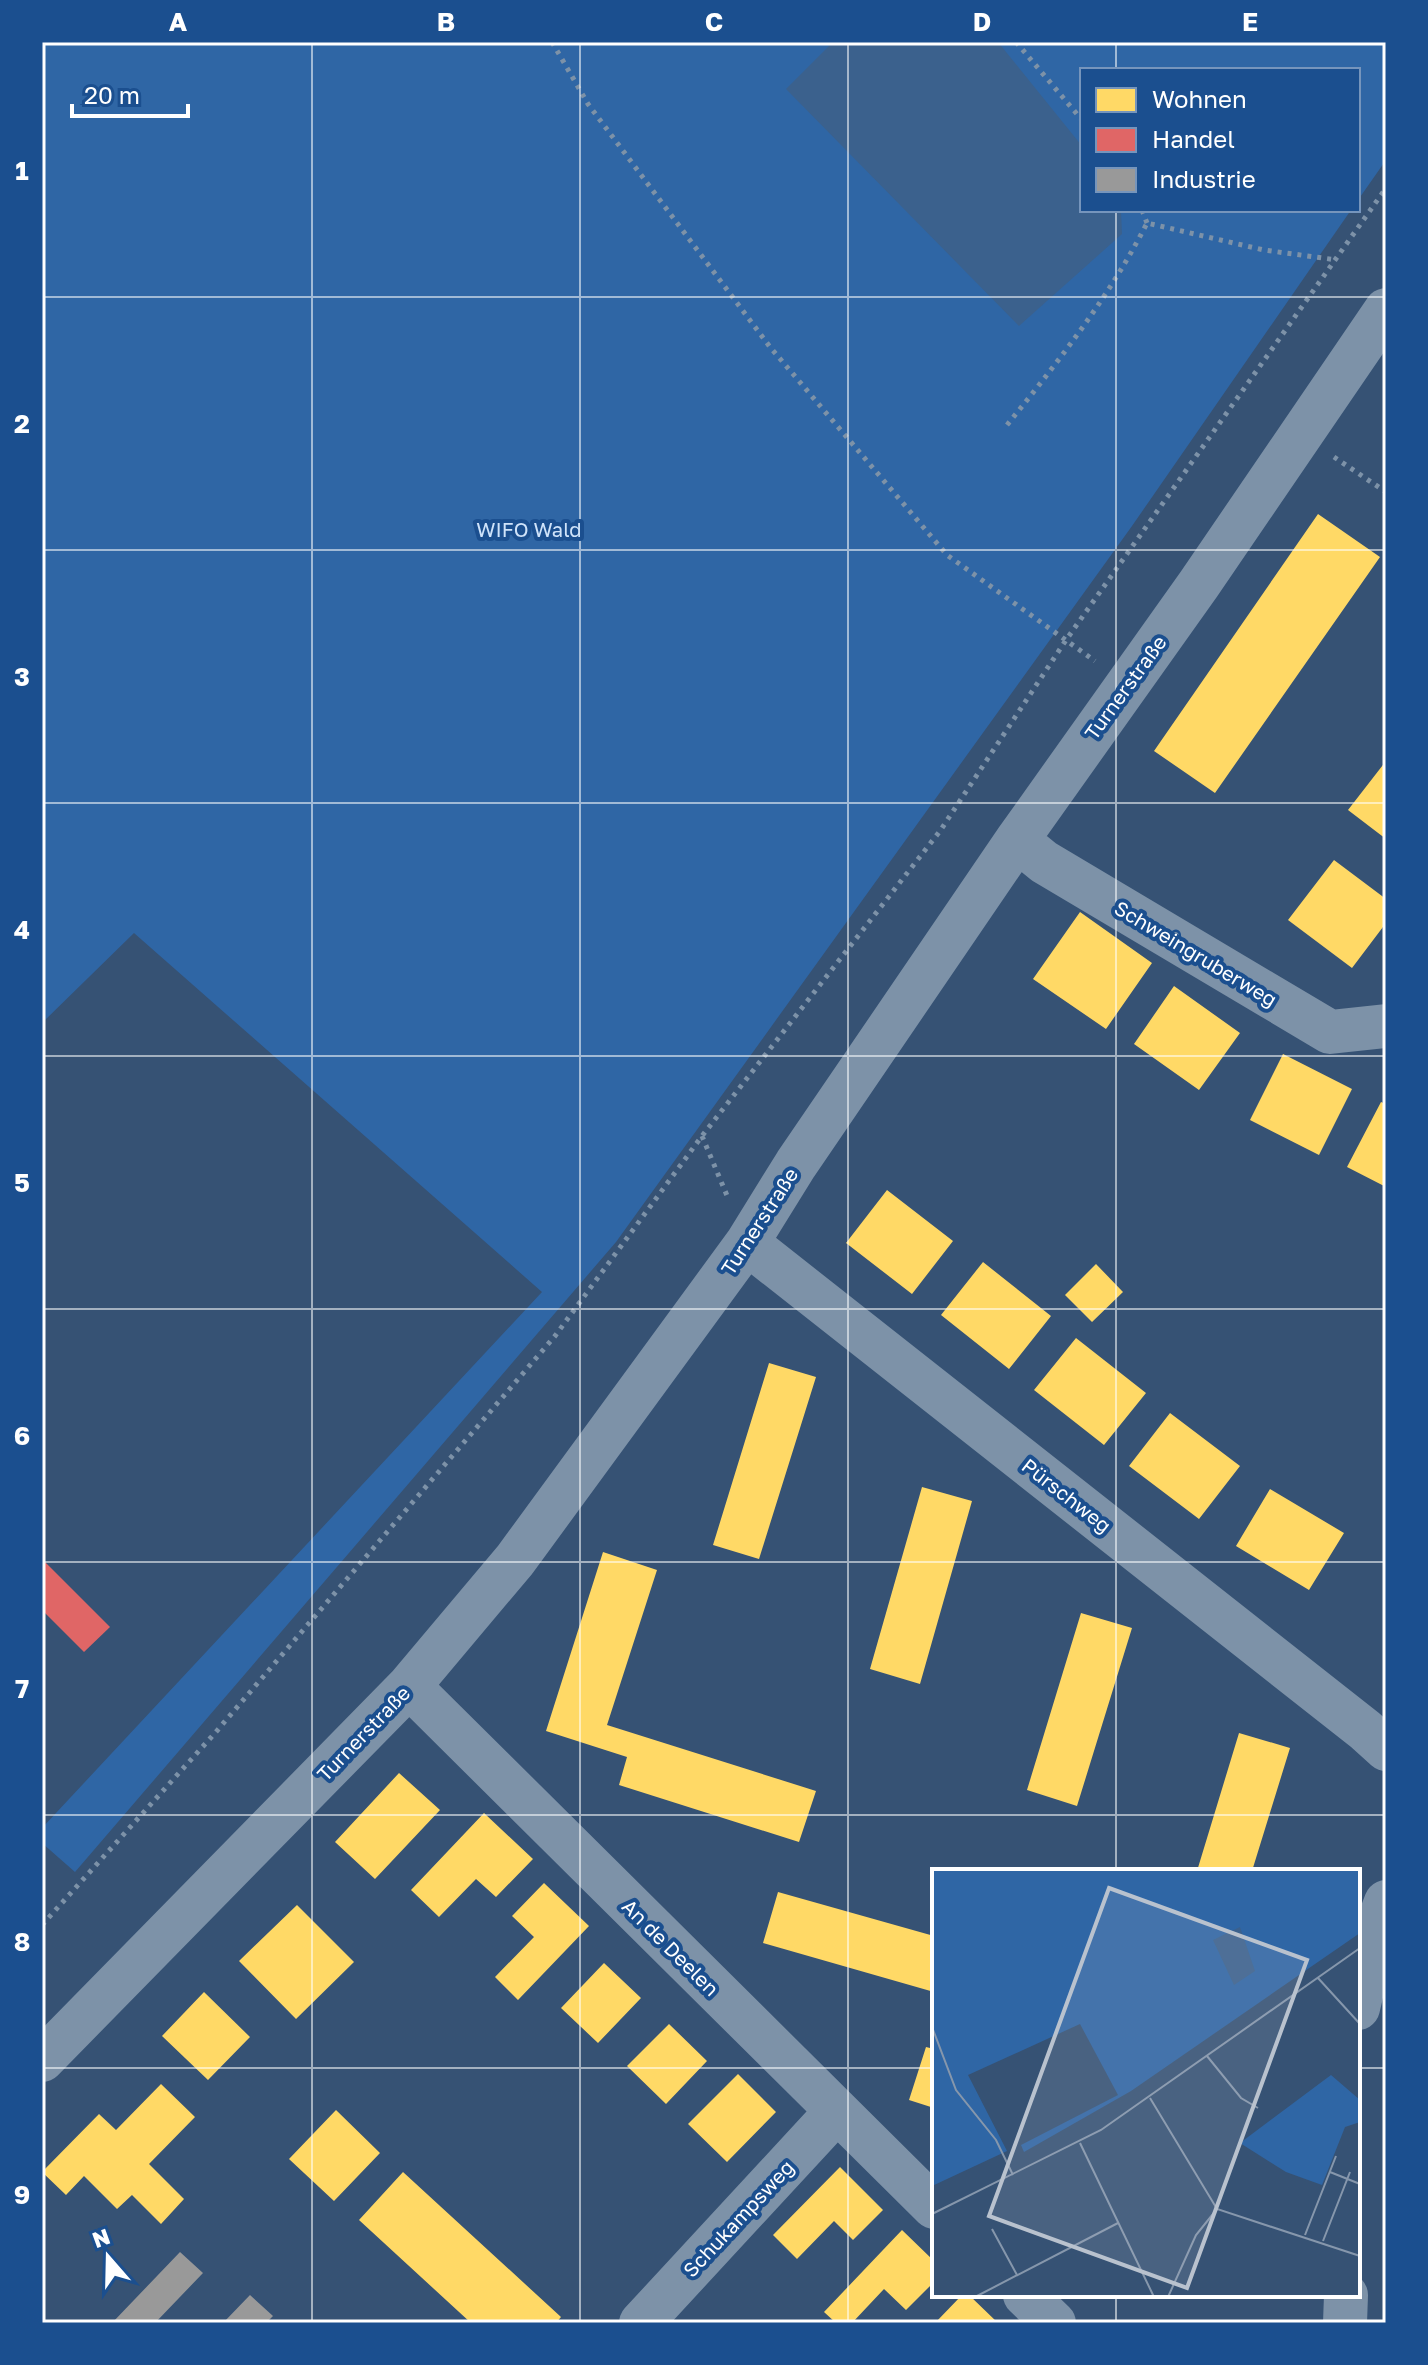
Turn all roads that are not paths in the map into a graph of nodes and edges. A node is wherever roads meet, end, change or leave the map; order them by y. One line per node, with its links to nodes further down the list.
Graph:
1 (1386, 310): 2 (street, Turnerstraße)
2 (1017, 840): 3 (street, Schweingruberweg); 4 (street, Turnerstraße)
3 (1386, 1026)
4 (747, 1243): 5 (street, Turnerstraße); 6 (street, Pürschweg)
5 (409, 1686): 9 (street, Turnerstraße); 10 (street, An de Deelen)
6 (1386, 1749)
7 (1386, 1902): 8 (street)
8 (1360, 2000)
9 (47, 2046)
10 (836, 2112): 11 (street, An de Deelen); 14 (street, Schukampsweg)
11 (932, 2205)
12 (1027, 2297): 15 (street)
13 (1346, 2297): 16 (street)
14 (641, 2323)
15 (1054, 2323)
16 (1345, 2323)

